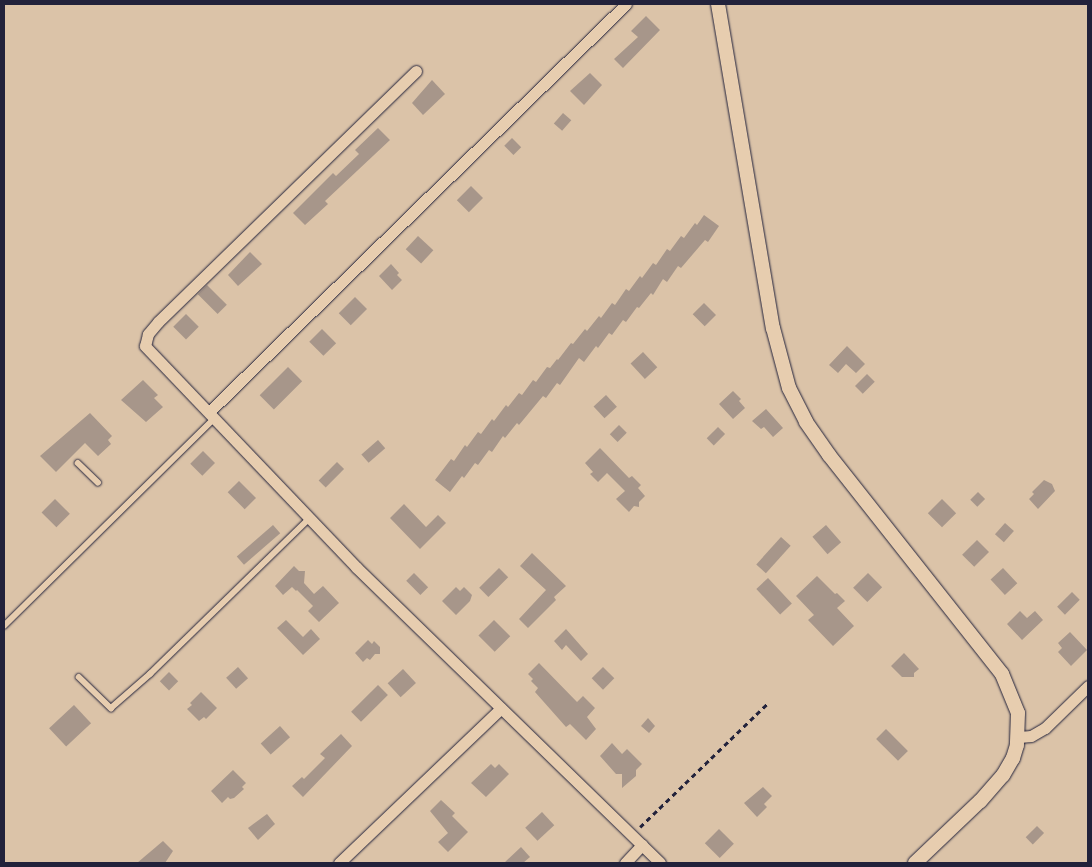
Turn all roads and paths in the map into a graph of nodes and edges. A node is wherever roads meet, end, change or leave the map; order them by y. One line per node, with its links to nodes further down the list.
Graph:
1 (626, 4): 4 (street)
2 (718, 4): 13 (street)
3 (416, 71): 4 (street)
4 (211, 415): 7 (street); 8 (lane)
5 (78, 463): 6 (lane)
6 (98, 482)
7 (309, 519): 9 (lane); 12 (street)
8 (4, 626)
9 (79, 677)
10 (1088, 686): 13 (street)
11 (768, 703): 14 (path)
12 (501, 708): 14 (street); 16 (street)
13 (1019, 736): 19 (street)
14 (631, 835): 15 (street)
15 (642, 845): 17 (street); 18 (street)
16 (339, 863)
17 (625, 863)
18 (660, 863)
19 (915, 863)

